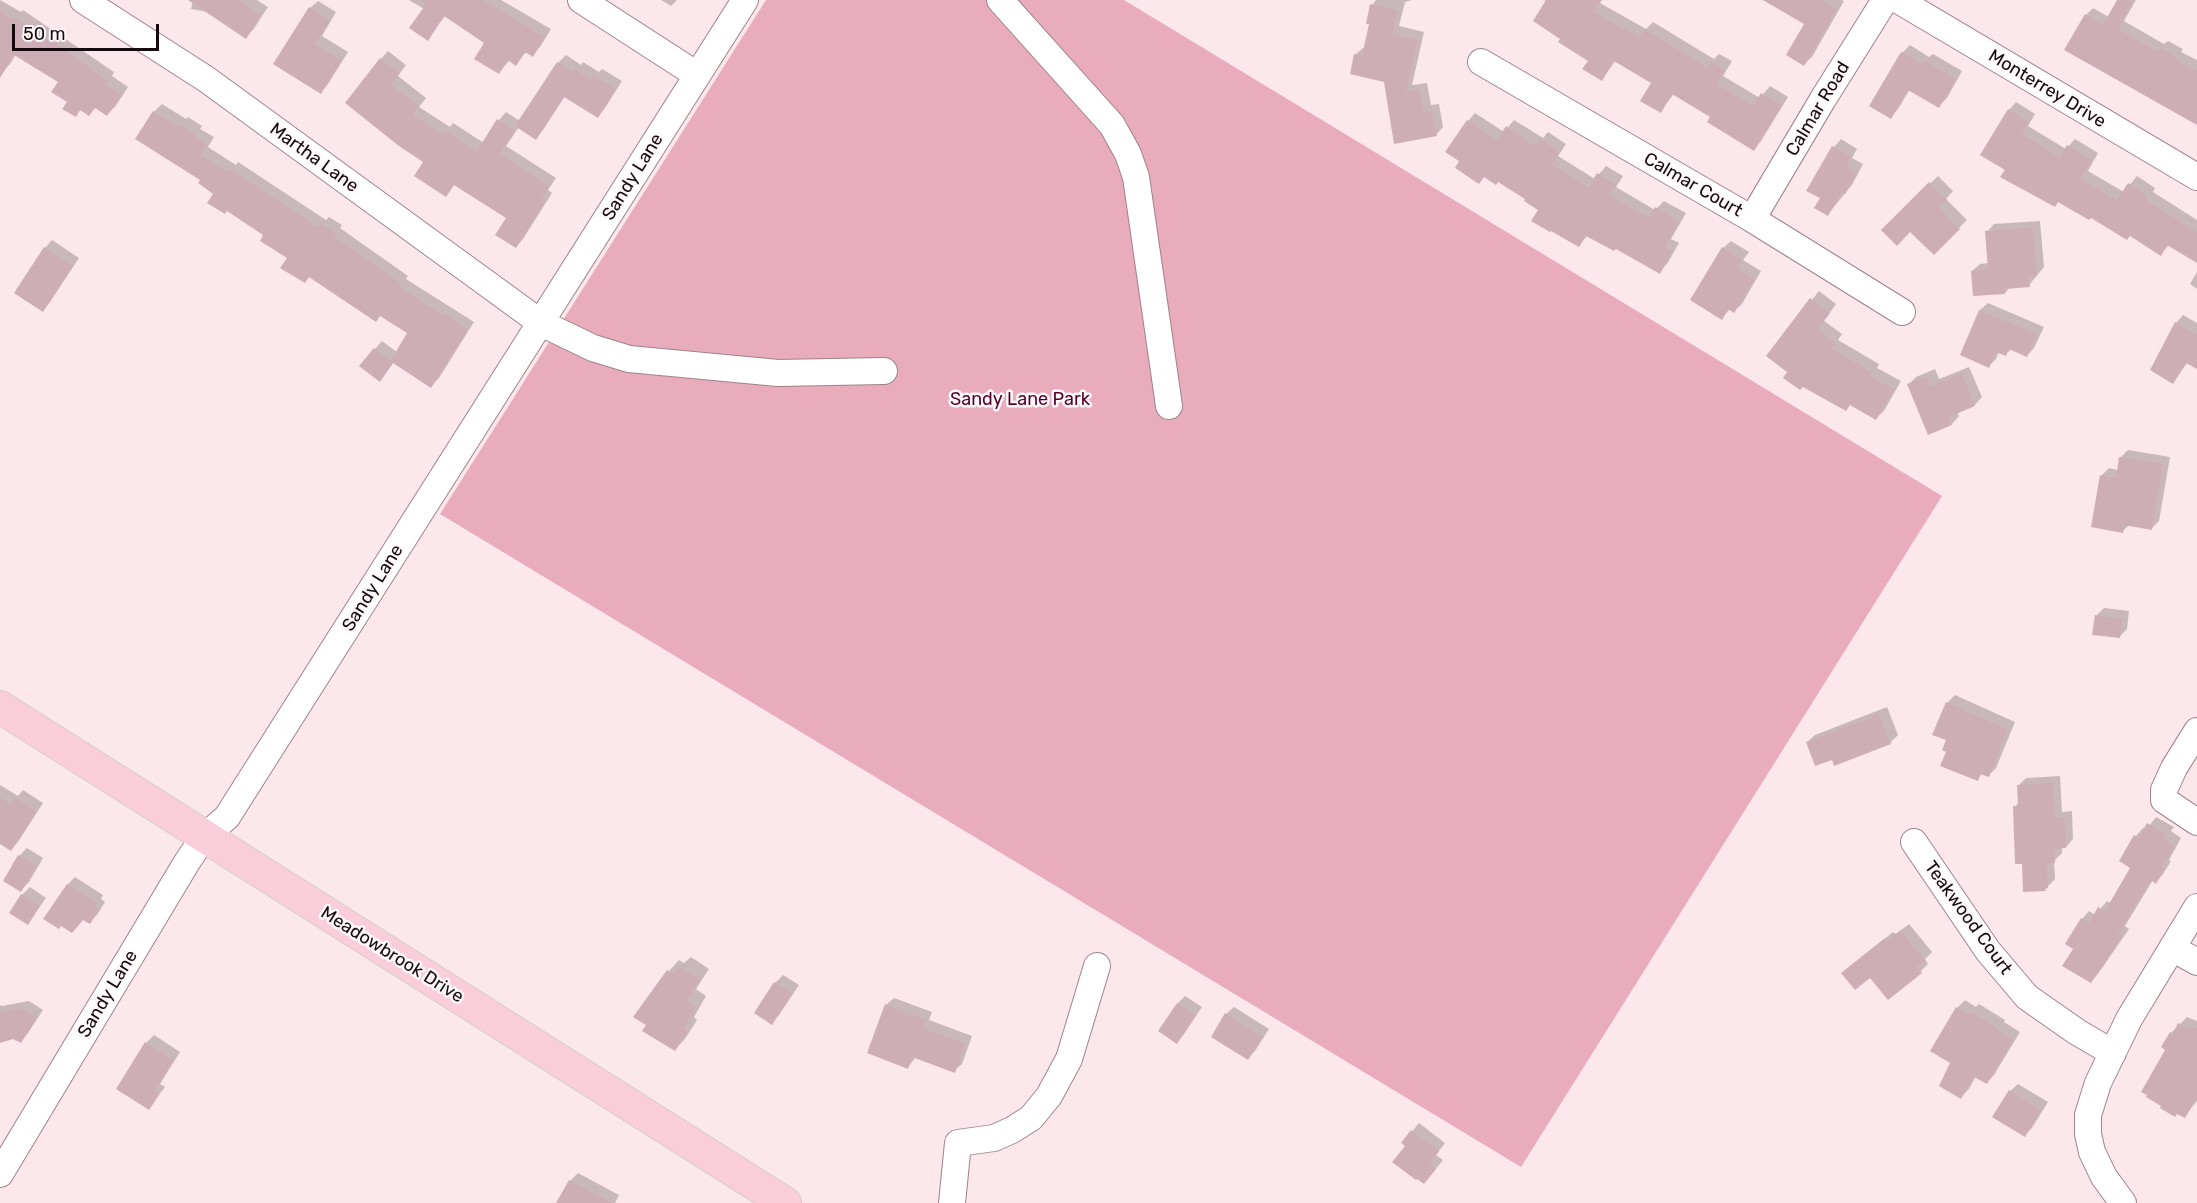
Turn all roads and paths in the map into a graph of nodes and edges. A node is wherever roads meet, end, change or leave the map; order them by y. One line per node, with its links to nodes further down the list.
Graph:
1 (83, 0): 12 (street, Martha Lane)
2 (581, 0): 8 (street)
3 (745, 0): 8 (street, Sandy Lane)
4 (1000, 0): 14 (street)
5 (1885, 0): 10 (street, Calmar Road)
6 (1898, 0): 9 (street, Monterrey Drive)
7 (1481, 62): 10 (street, Calmar Court)
8 (697, 75): 12 (street, Sandy Lane)
9 (2197, 177)
10 (1752, 219): 11 (street, Calmar Court)
11 (1902, 312)
12 (541, 322): 13 (street, Martha Lane); 18 (street, Sandy Lane)
13 (884, 371)
14 (1169, 406)
15 (0, 707): 18 (main road, Meadowbrook Drive)
16 (2197, 731): 17 (street)
17 (2197, 822)
18 (204, 837): 25 (street, Sandy Lane); 27 (main road, Meadowbrook Drive)
19 (1914, 842): 24 (street, Teakwood Court)
20 (2197, 907): 21 (street)
21 (2172, 948): 22 (street); 24 (street)
22 (2197, 962)
23 (1097, 966): 28 (street)
24 (2113, 1053): 29 (street)
25 (9, 1137): 26 (street, Sandy Lane)
26 (0, 1174)
27 (785, 1203)
28 (952, 1203)
29 (2123, 1203)

